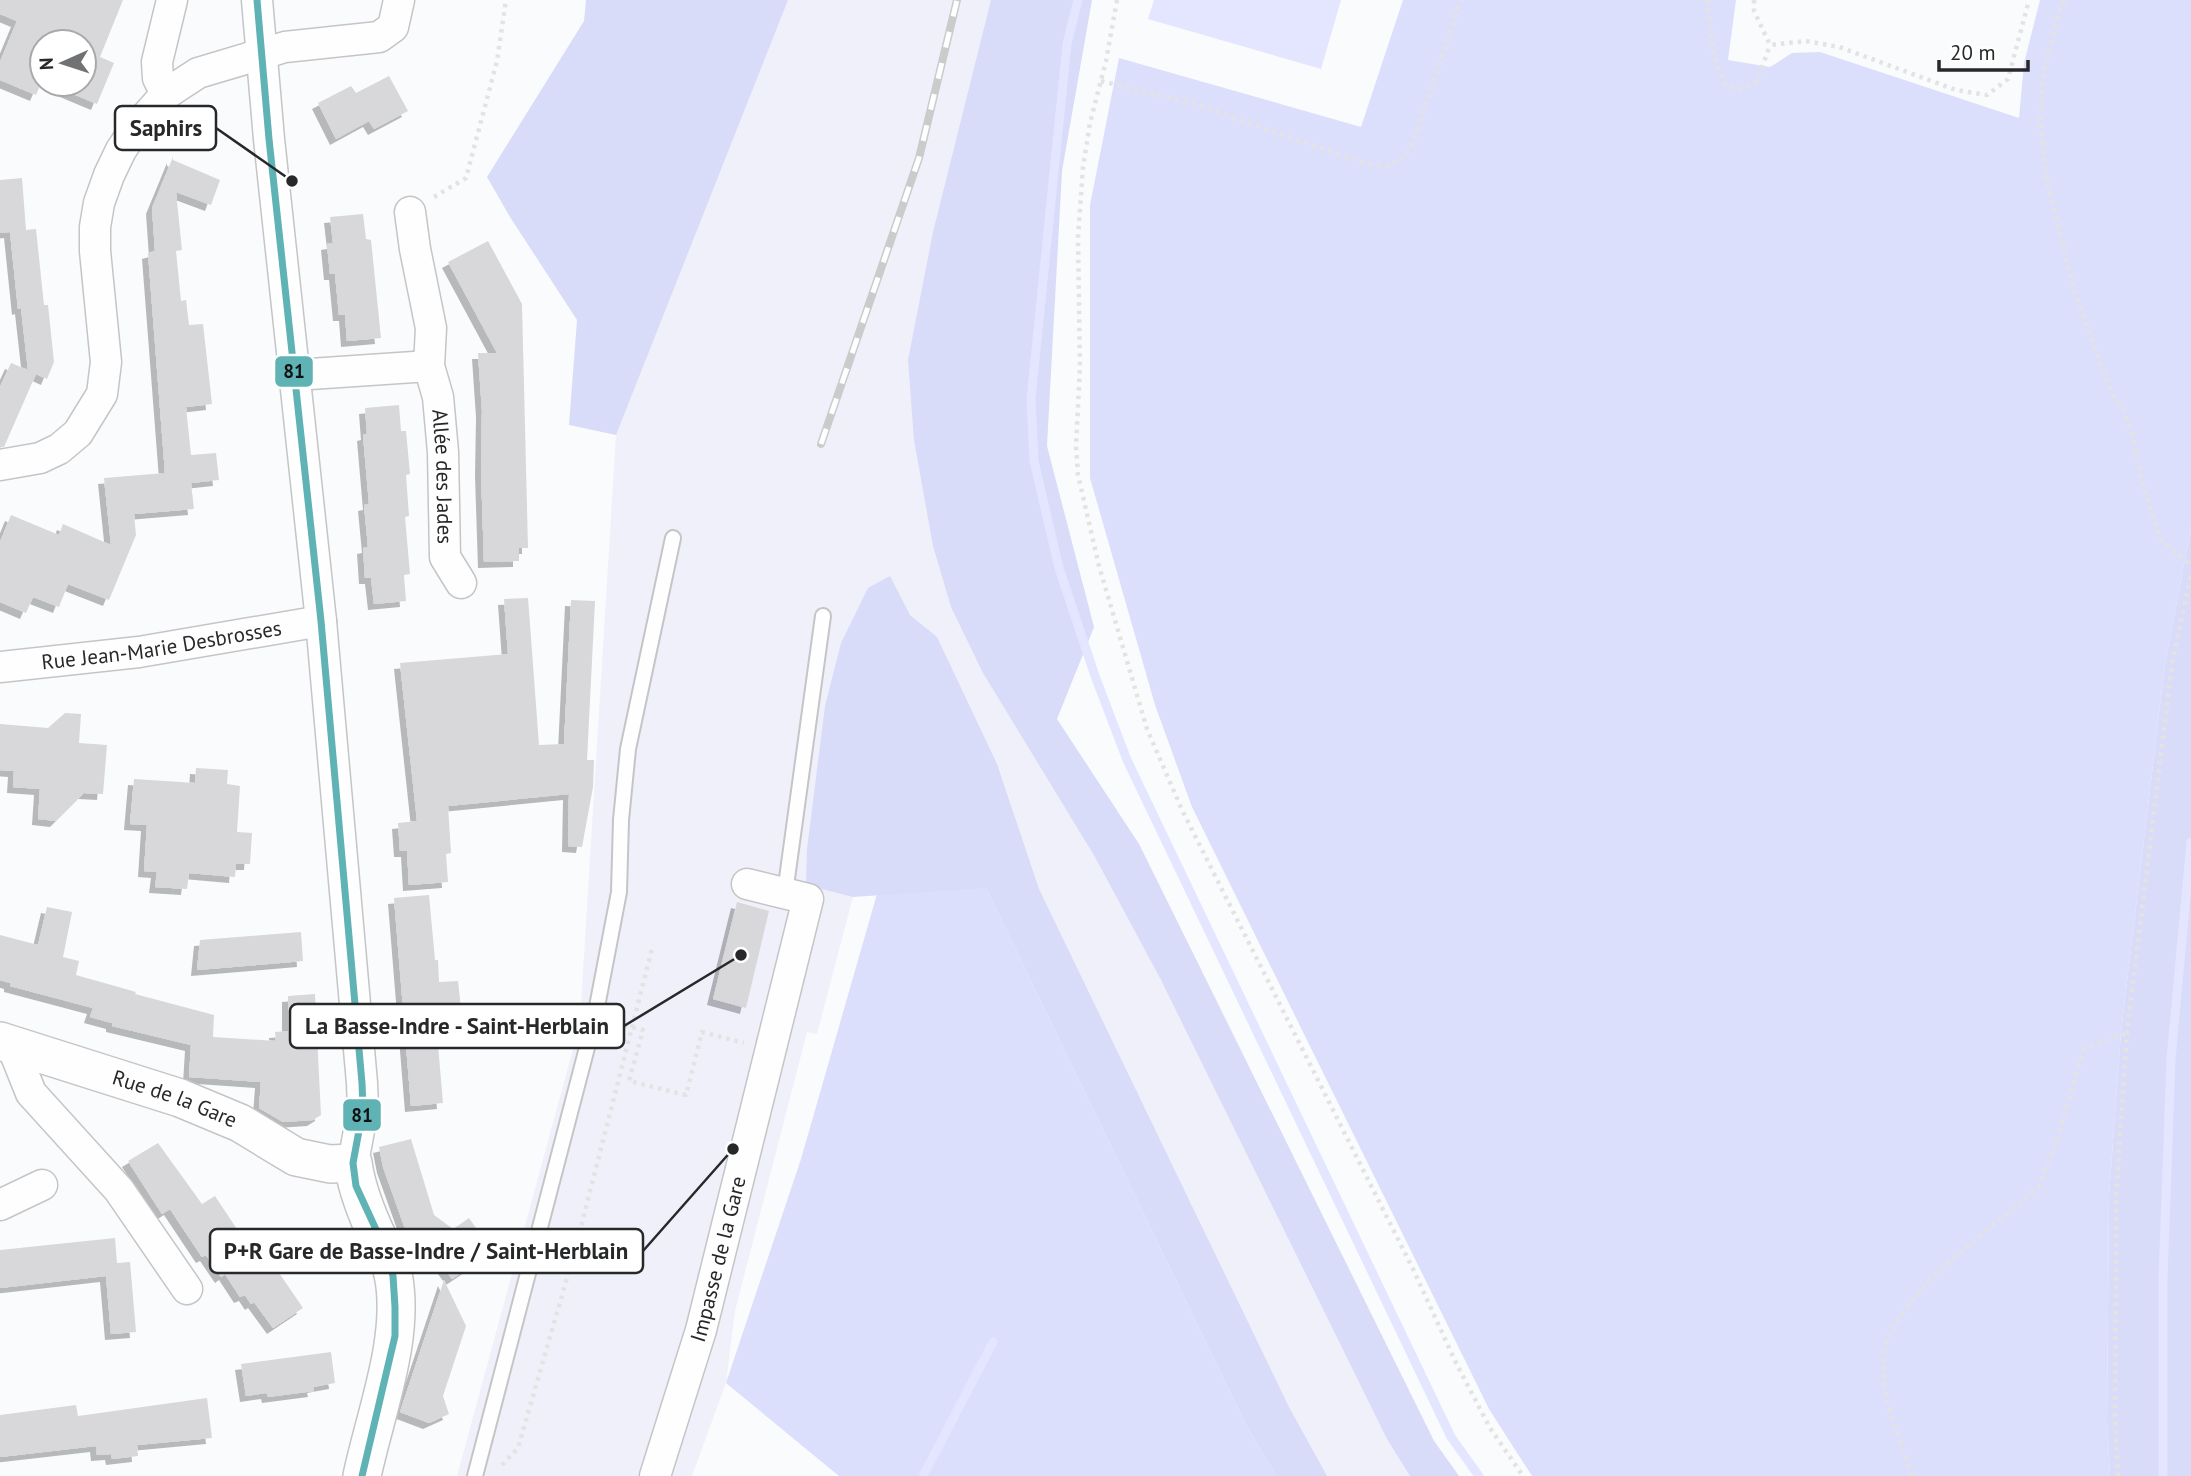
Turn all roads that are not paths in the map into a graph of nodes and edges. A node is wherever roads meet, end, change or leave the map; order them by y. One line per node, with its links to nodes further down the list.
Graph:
1 (172, 0): 5 (street)
2 (257, 0): 4 (street)
3 (399, 0): 4 (street)
4 (263, 54): 5 (street); 8 (street)
5 (166, 94): 9 (street)
6 (410, 212): 7 (street, Allée des Jades)
7 (429, 366): 8 (street); 11 (street, Allée des Jades)
8 (295, 375): 13 (street)
9 (0, 465)
10 (673, 538): 23 (lane)
11 (461, 583)
12 (823, 616): 16 (lane)
13 (321, 621): 14 (street, Rue Jean-Marie Desbrosses); 18 (street)
14 (0, 667)
15 (747, 884): 16 (street, Impasse de la Gare)
16 (785, 893): 24 (street, Impasse de la Gare)
17 (6, 1042): 18 (street, Rue de la Gare); 21 (street, Rue de la Gare)
18 (353, 1163): 22 (street)
19 (42, 1185): 20 (street)
20 (0, 1205)
21 (187, 1289)
22 (362, 1476)
23 (475, 1476)
24 (655, 1476)

